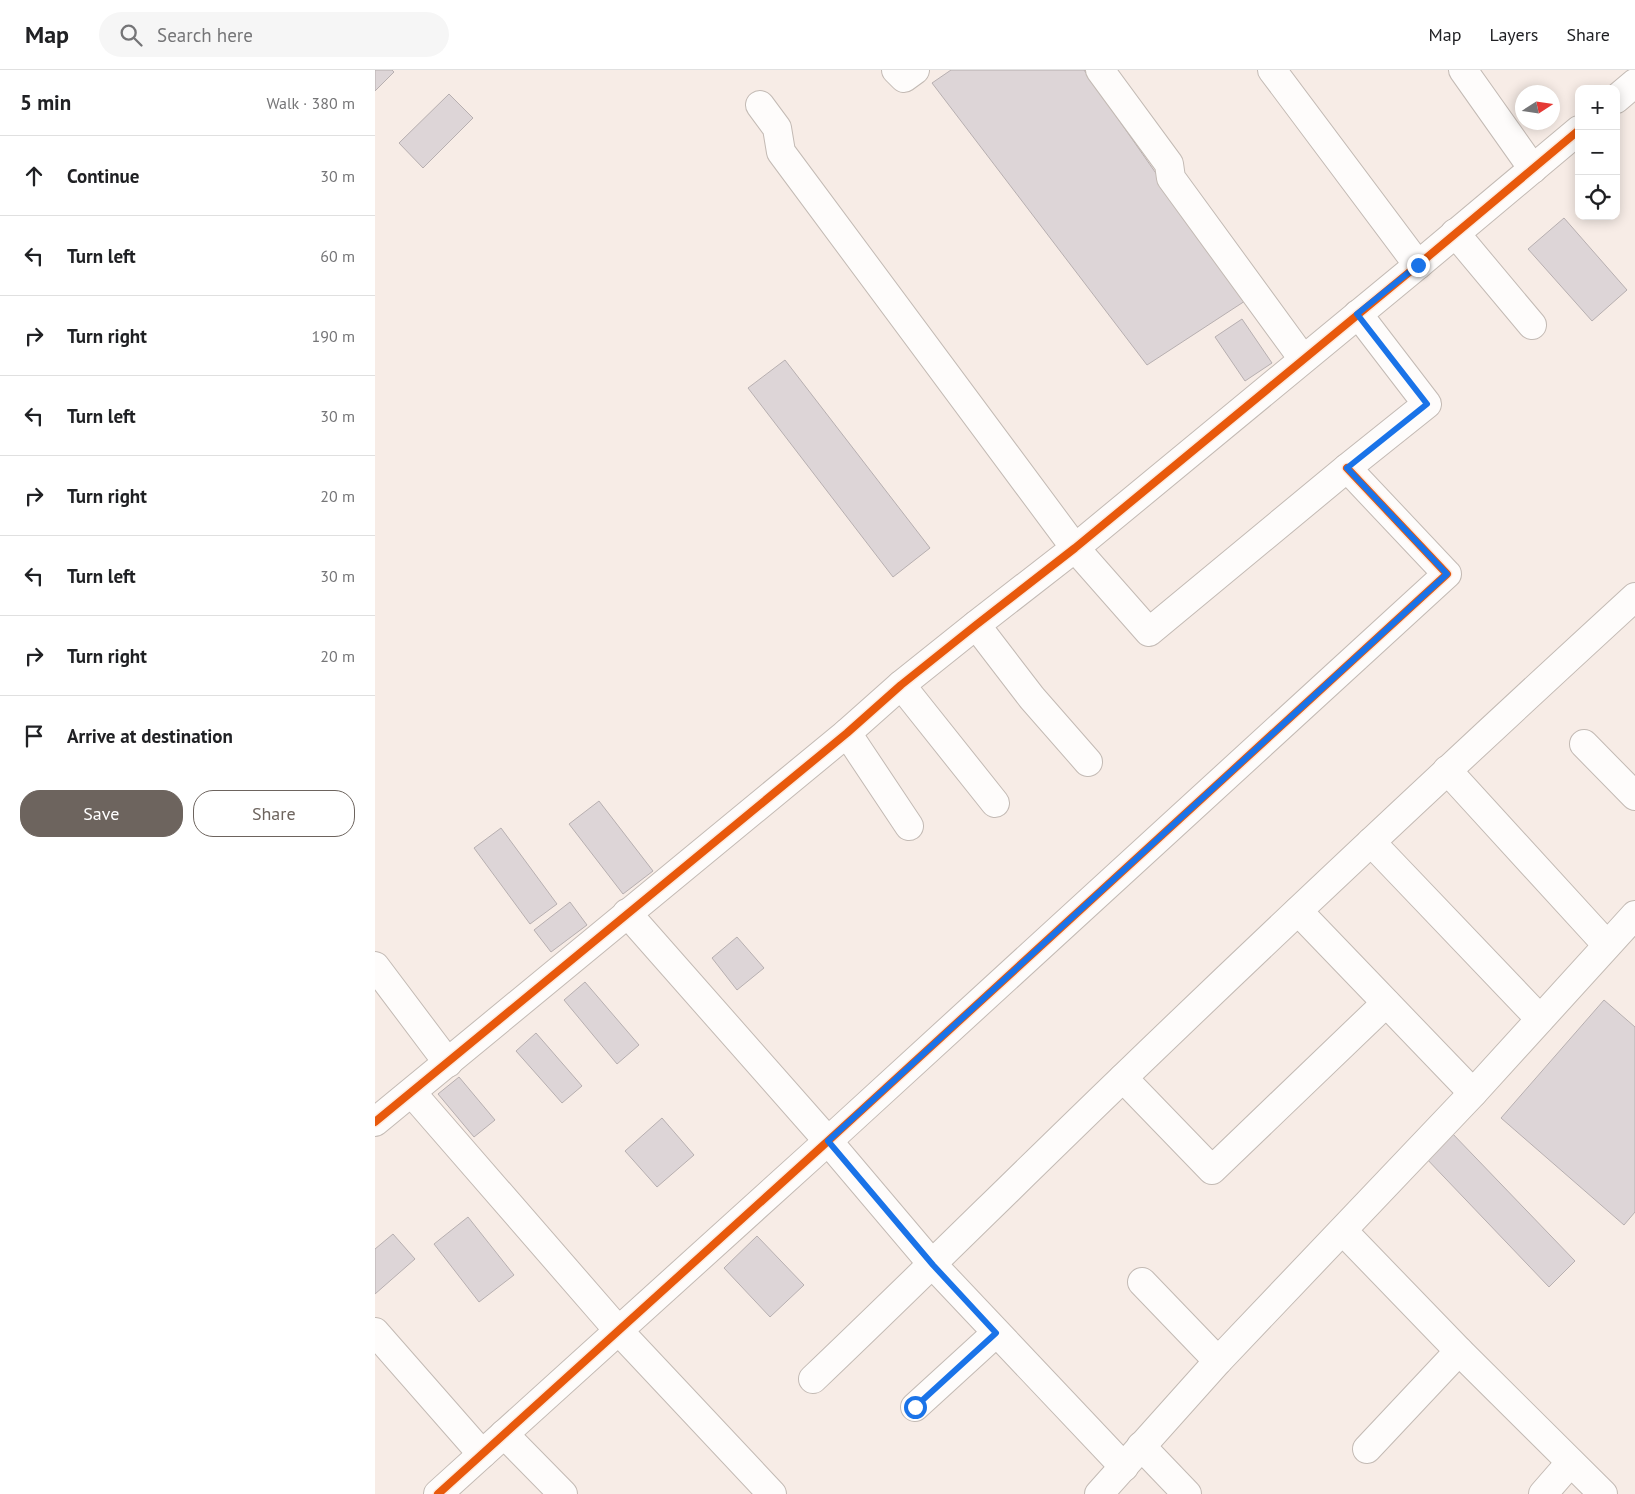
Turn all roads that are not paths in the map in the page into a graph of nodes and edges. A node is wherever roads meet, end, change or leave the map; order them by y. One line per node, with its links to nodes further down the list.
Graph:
1 (896, 70): 2 (street)
2 (915, 70)
3 (1100, 70): 15 (street)
4 (1271, 70): 12 (street)
5 (1463, 70): 10 (street)
6 (1635, 83): 7 (street)
7 (1620, 96)
8 (760, 105): 17 (street)
9 (1575, 133): 10 (street)
10 (1533, 169): 11 (street)
11 (1455, 233): 12 (street); 14 (street)
12 (1418, 265): 13 (street)
13 (1357, 314): 15 (street); 16 (street)
14 (1532, 325)
15 (1303, 359): 17 (street)
16 (1347, 468): 17 (street); 41 (street)
17 (1075, 548): 19 (street)
18 (1635, 597): 24 (street)
19 (976, 625): 20 (street); 23 (street)
20 (901, 685): 21 (street); 26 (street)
21 (847, 733): 27 (street); 30 (street)
22 (1584, 744): 25 (street)
23 (1088, 762)
24 (1447, 770): 28 (street); 32 (street)
25 (1635, 796)
26 (995, 803)
27 (909, 826)
28 (1371, 842): 29 (street); 35 (street)
29 (1299, 911): 34 (street); 37 (street)
30 (627, 913): 36 (street); 41 (street)
31 (1635, 915): 32 (street)
32 (1607, 945): 35 (street)
33 (375, 966): 36 (street)
34 (1386, 1003): 37 (street); 39 (street)
35 (1540, 1019): 39 (street)
36 (448, 1063): 38 (street)
37 (1123, 1078): 43 (street)
38 (412, 1093): 40 (street); 45 (street)
39 (1473, 1093): 42 (street)
40 (375, 1122)
41 (828, 1141): 43 (street); 45 (street)
42 (1343, 1231): 48 (street); 49 (street)
43 (933, 1265): 47 (street); 50 (street)
44 (1142, 1282): 49 (street)
45 (618, 1330): 52 (street); 60 (street)
46 (375, 1332): 55 (street)
47 (996, 1333): 51 (street); 57 (street)
48 (1459, 1351): 54 (street); 56 (street)
49 (1218, 1361): 53 (street)
50 (813, 1379)
51 (915, 1407)
52 (504, 1434): 55 (street); 59 (street)
53 (1141, 1446): 57 (street); 62 (street)
54 (1367, 1449)
55 (482, 1454): 58 (street)
56 (1570, 1462): 63 (street); 64 (street)
57 (1124, 1467): 61 (street)
58 (438, 1494)
59 (563, 1494)
60 (772, 1494)
61 (1099, 1494)
62 (1187, 1494)
63 (1543, 1494)
64 (1603, 1494)

